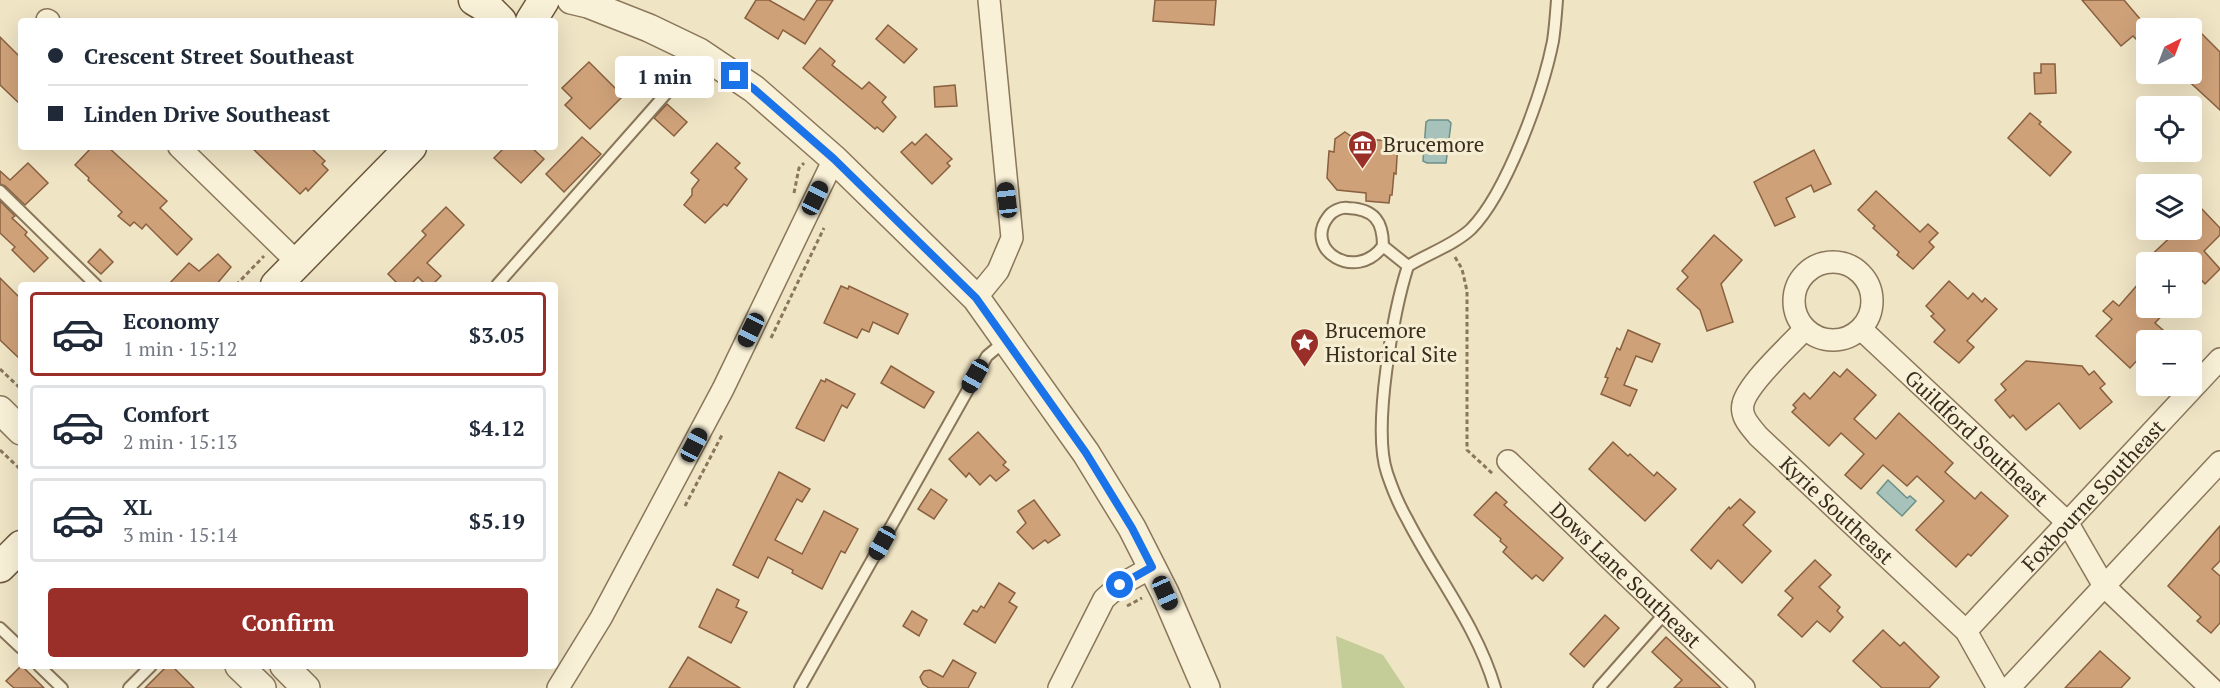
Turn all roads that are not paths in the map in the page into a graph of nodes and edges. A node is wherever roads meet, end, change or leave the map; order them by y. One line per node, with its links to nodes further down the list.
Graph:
1 (474, 0): 6 (main road)
2 (544, 0): 7 (main road)
3 (571, 0): 8 (street)
4 (989, 0): 19 (street)
5 (1557, 0): 15 (lane)
6 (498, 18)
7 (533, 18)
8 (699, 52): 11 (street); 18 (lane)
9 (182, 150): 14 (street)
10 (408, 150): 14 (main road)
11 (834, 159): 19 (street); 45 (street)
12 (0, 191): 16 (lane)
13 (1383, 246): 13 (lane); 15 (lane)
14 (298, 263): 17 (main road)
15 (1408, 267): 49 (lane)
16 (93, 282)
17 (279, 282)
18 (500, 282)
19 (976, 298): 22 (street)
20 (1805, 329): 21 (street); 21 (street); 35 (street, Kyrie Southeast)
21 (1861, 329): 28 (street, Guildford Southeast)
22 (1005, 341): 31 (street); 46 (lane)
23 (2220, 359): 28 (street, Foxbourne Southeast)
24 (0, 410): 25 (street)
25 (18, 428)
26 (1508, 461): 33 (street, Dows Lane Southeast)
27 (2220, 462): 32 (street)
28 (2067, 522): 32 (street, Guildford Southeast); 35 (street, Foxbourne Southeast)
29 (18, 549): 30 (main road)
30 (0, 567)
31 (1152, 567): 47 (street); 48 (street)
32 (2104, 586): 53 (street); 54 (street, Guildford Southeast)
33 (1666, 612): 50 (lane); 51 (street, Dows Lane Southeast)
34 (0, 628): 36 (lane)
35 (1966, 631): 52 (street, Kyrie Southeast)
36 (18, 645)
37 (42, 669): 41 (lane)
38 (148, 669): 42 (lane)
39 (242, 669): 43 (street)
40 (287, 669): 44 (street)
41 (62, 688)
42 (129, 688)
43 (262, 688)
44 (306, 688)
45 (558, 688)
46 (800, 688)
47 (1059, 688)
48 (1206, 688)
49 (1495, 688)
50 (1599, 688)
51 (1743, 688)
52 (1998, 688)
53 (2009, 688)
54 (2211, 688)

